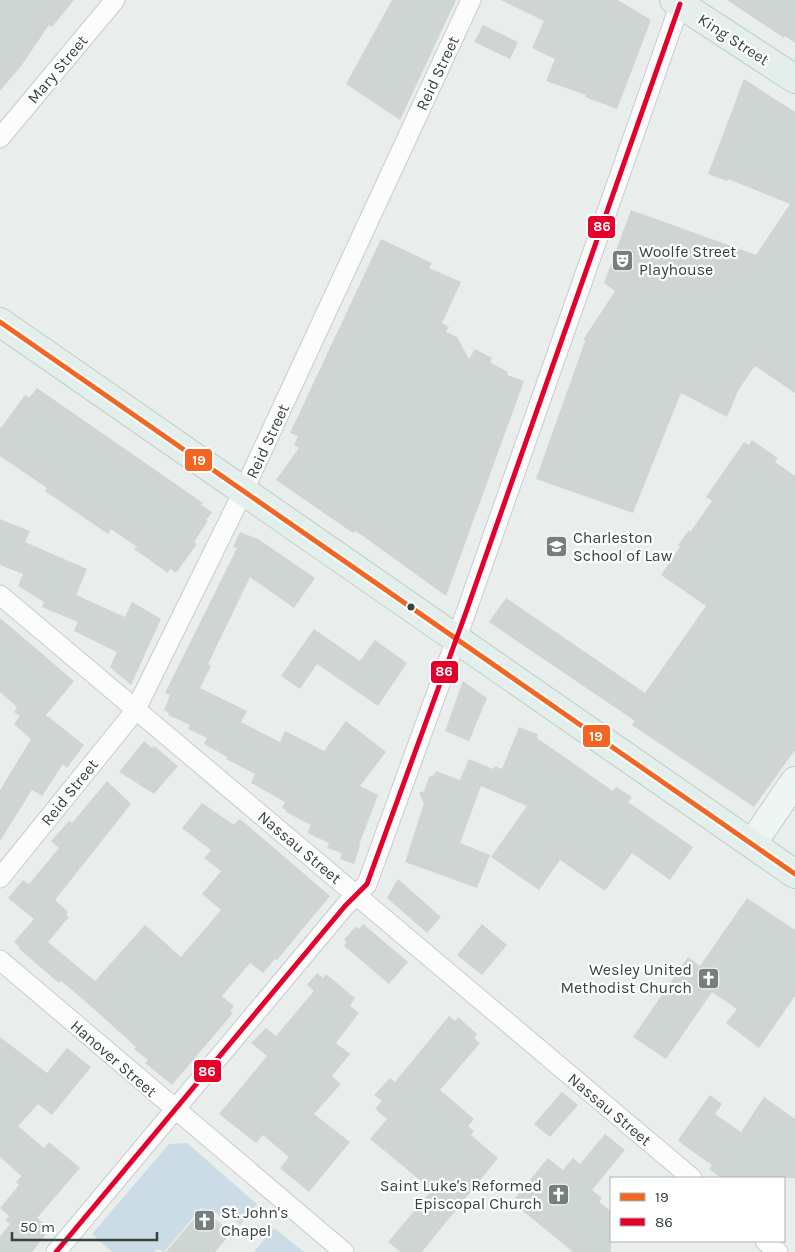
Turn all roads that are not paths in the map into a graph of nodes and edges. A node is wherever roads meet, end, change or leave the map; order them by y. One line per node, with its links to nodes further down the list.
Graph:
1 (114, 0): 5 (street, Mary Street)
2 (471, 0): 7 (street, Reid Street)
3 (677, 2): 4 (main road, King Street); 9 (street)
4 (795, 78)
5 (0, 138)
6 (0, 322): 7 (main road)
7 (243, 492): 9 (main road); 10 (street, Reid Street)
8 (0, 595): 10 (street, Nassau Street)
9 (456, 639): 12 (main road); 15 (street)
10 (135, 711): 14 (street, Reid Street); 15 (street, Nassau Street)
11 (795, 781): 12 (main road)
12 (752, 844): 13 (main road)
13 (795, 874)
14 (0, 878)
15 (357, 894): 17 (street); 18 (street, Nassau Street)
16 (0, 960): 17 (street, Hanover Street)
17 (175, 1110): 20 (street); 21 (street, Hanover Street)
18 (691, 1177)
19 (766, 1242): 22 (street)
20 (56, 1252)
21 (344, 1252)
22 (778, 1252)

